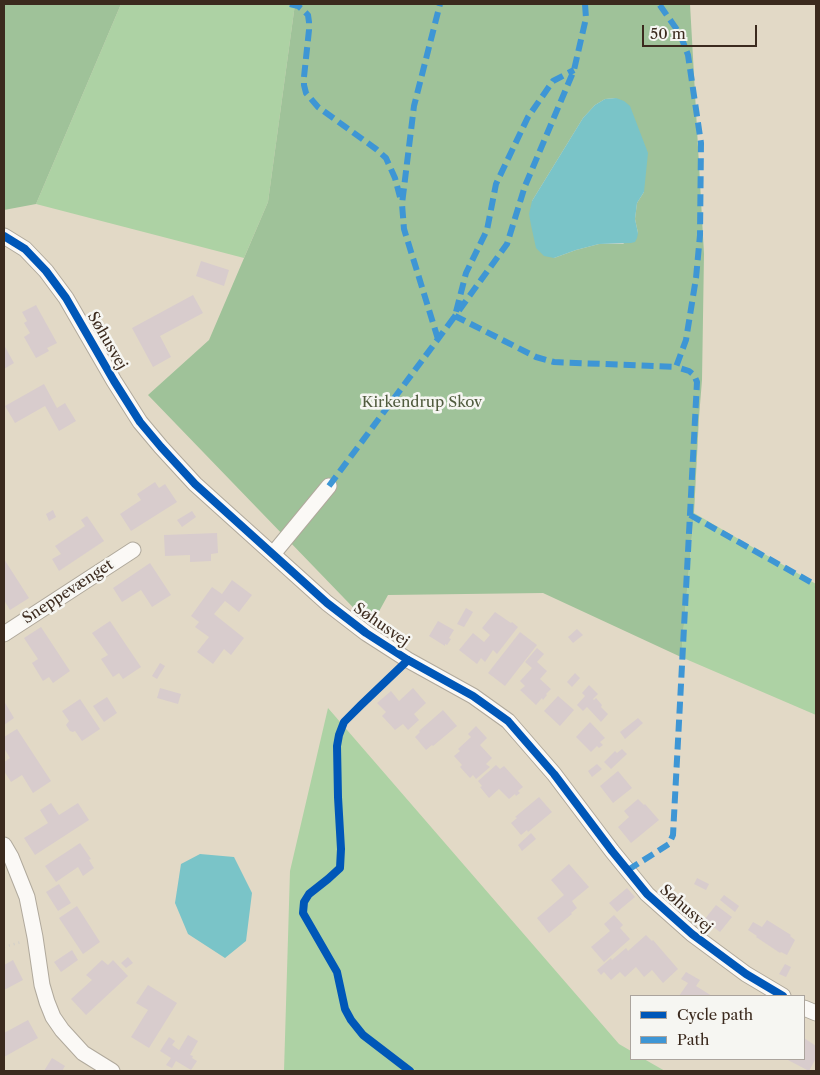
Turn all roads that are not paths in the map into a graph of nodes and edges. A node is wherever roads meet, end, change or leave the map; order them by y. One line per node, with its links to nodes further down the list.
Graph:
1 (4, 236): 4 (street, Søhusvej)
2 (329, 486): 4 (street)
3 (133, 550): 5 (street, Sneppevænget)
4 (273, 554): 7 (street, Søhusvej)
5 (4, 634)
6 (4, 845): 8 (street)
7 (780, 995)
8 (112, 1071)

